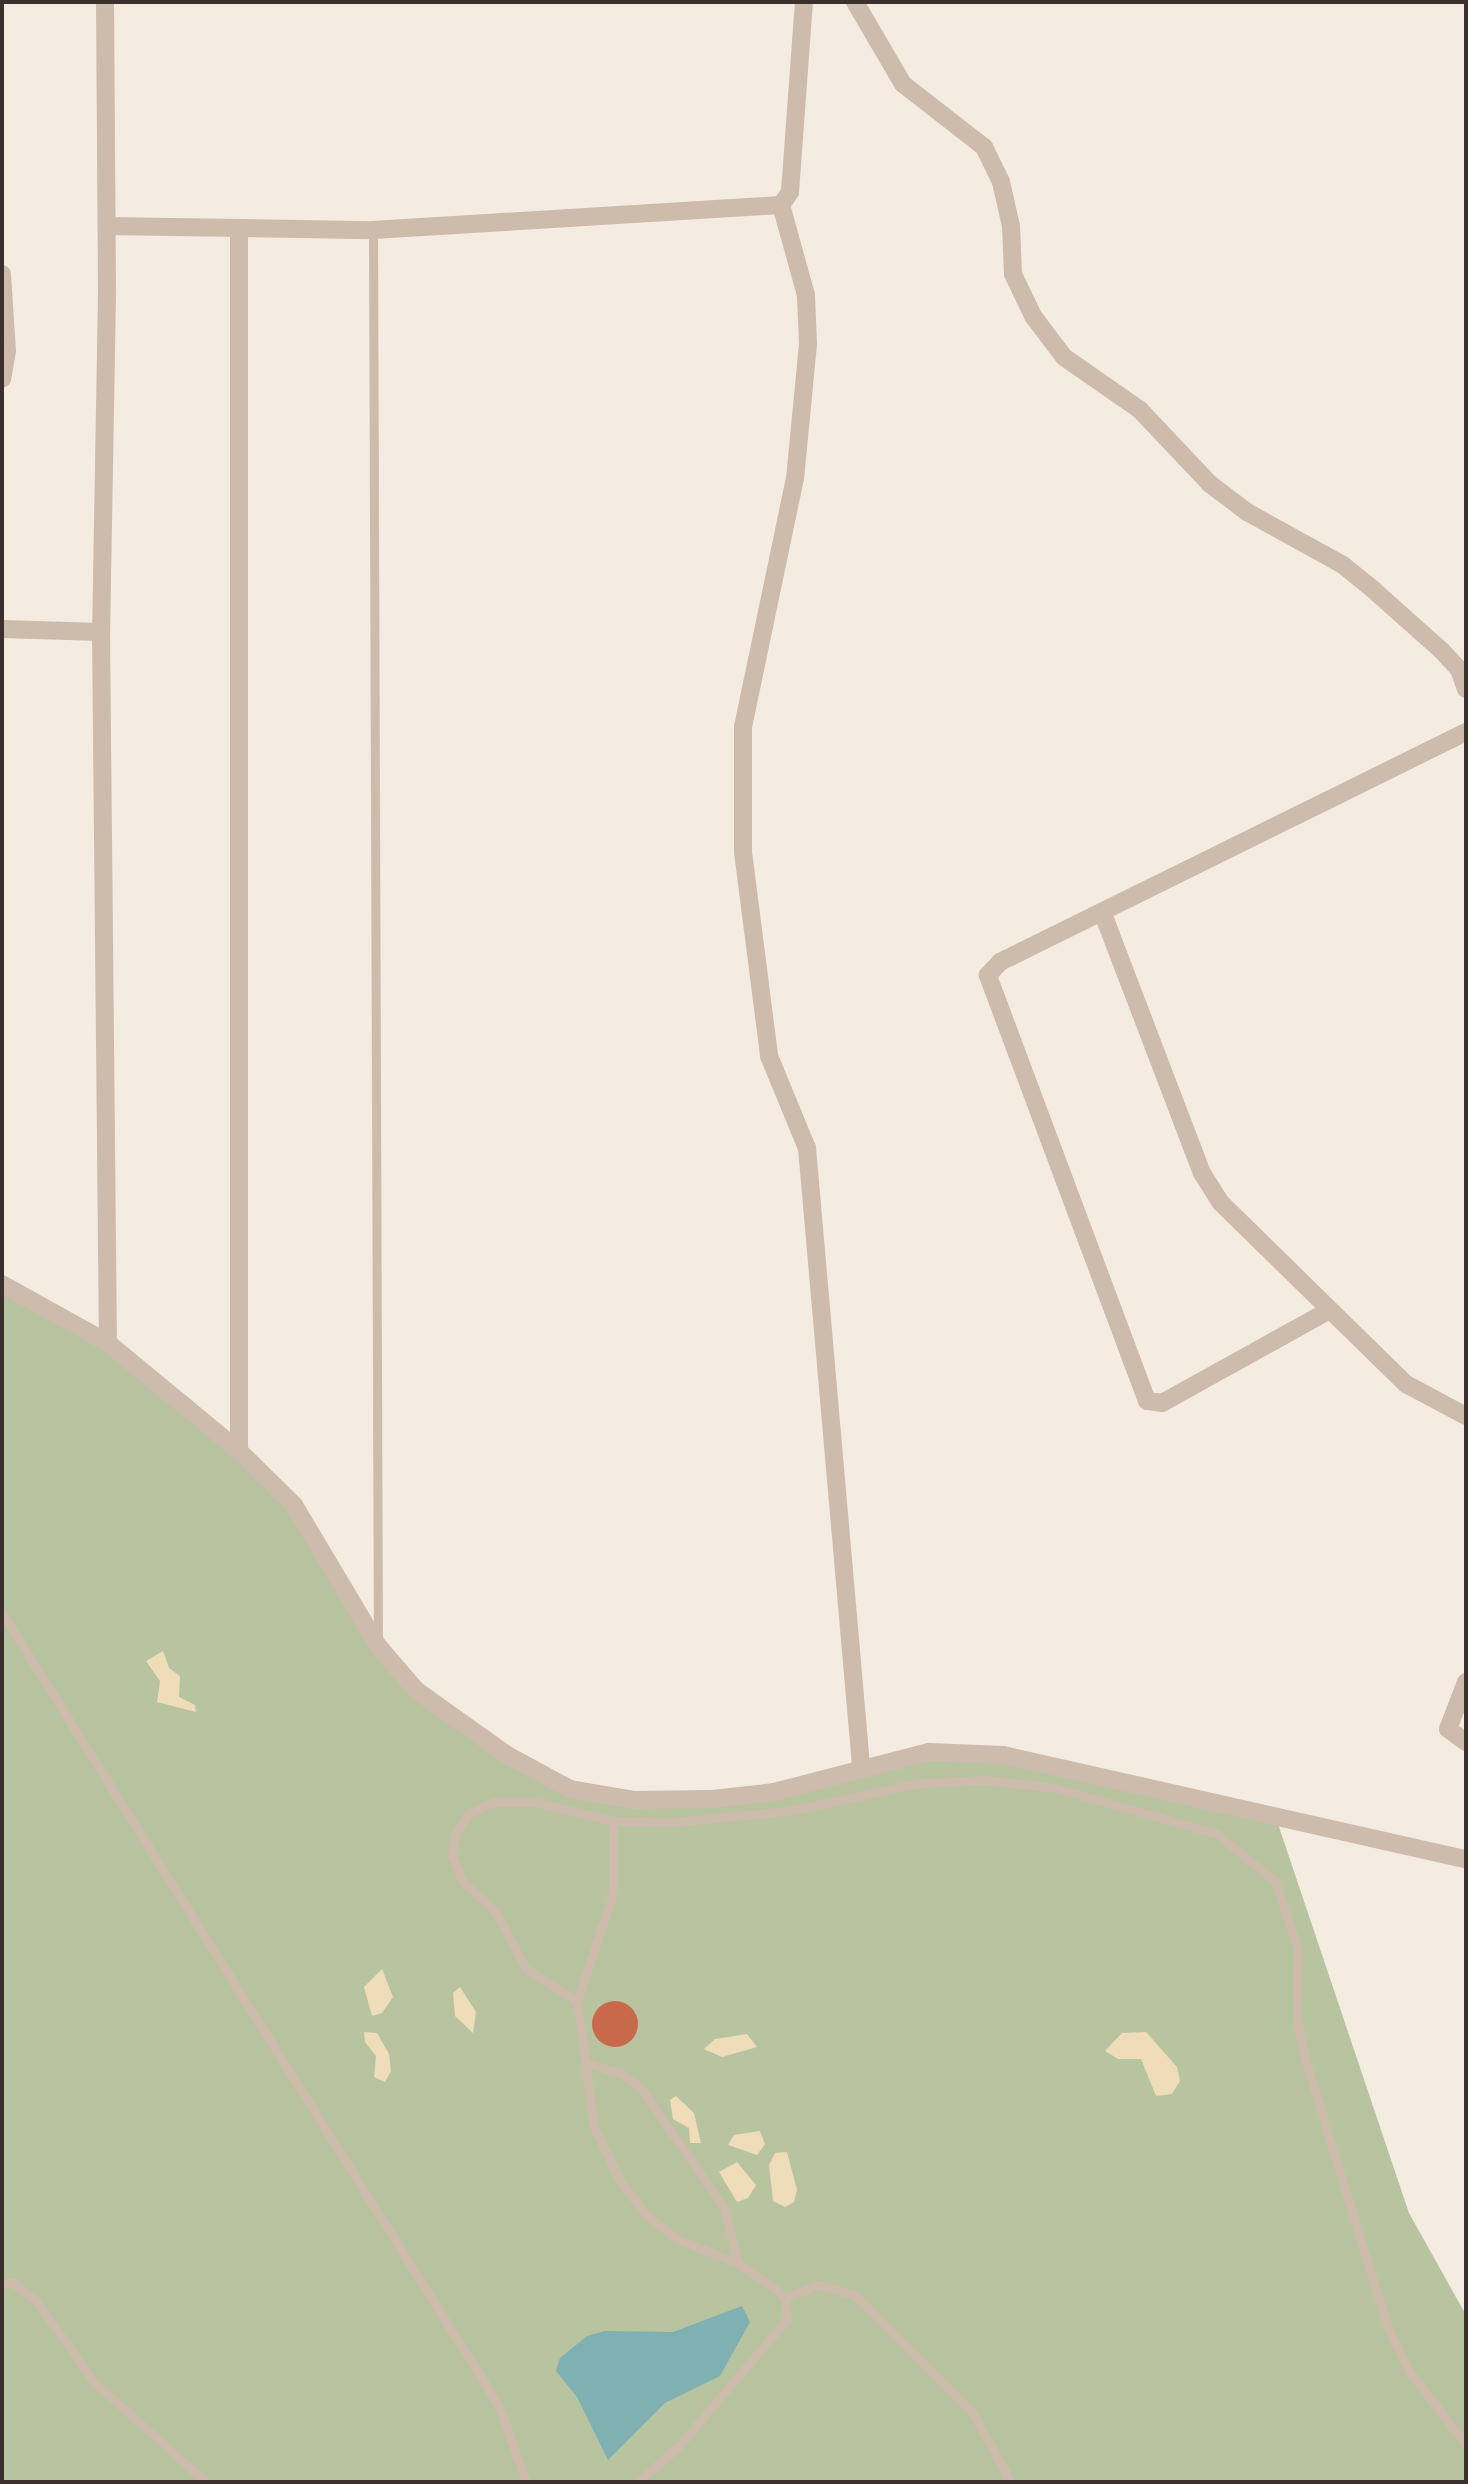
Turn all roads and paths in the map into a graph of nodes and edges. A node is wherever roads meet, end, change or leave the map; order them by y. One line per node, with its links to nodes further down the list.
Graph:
1 (105, 2): 5 (street)
2 (804, 2): 4 (street)
3 (855, 2): 12 (street)
4 (781, 205): 7 (street); 24 (street)
5 (107, 226): 6 (street); 11 (street)
6 (239, 228): 7 (street); 19 (street)
7 (373, 230): 21 (lane)
8 (2, 274): 9 (street)
9 (2, 379)
10 (2, 629): 11 (street)
11 (101, 632): 17 (street)
12 (1466, 689)
13 (1466, 732): 14 (street)
14 (1103, 914): 16 (street); 16 (street)
15 (2, 1284): 17 (street)
16 (1328, 1311): 18 (street)
17 (108, 1343): 19 (street)
18 (1466, 1416)
19 (239, 1451): 21 (street)
20 (2, 1613): 34 (lane)
21 (378, 1646): 24 (street)
22 (1466, 1682): 23 (street)
23 (1466, 1742)
24 (861, 1765): 26 (street)
25 (613, 1821): 27 (lane); 27 (lane); 32 (lane)
26 (1466, 1859)
27 (577, 2001): 28 (lane)
28 (585, 2062): 29 (lane); 29 (lane)
29 (738, 2263): 31 (lane)
30 (2, 2283): 33 (lane)
31 (785, 2298): 35 (lane); 36 (lane)
32 (1466, 2445)
33 (206, 2482)
34 (526, 2482)
35 (638, 2482)
36 (1011, 2482)

